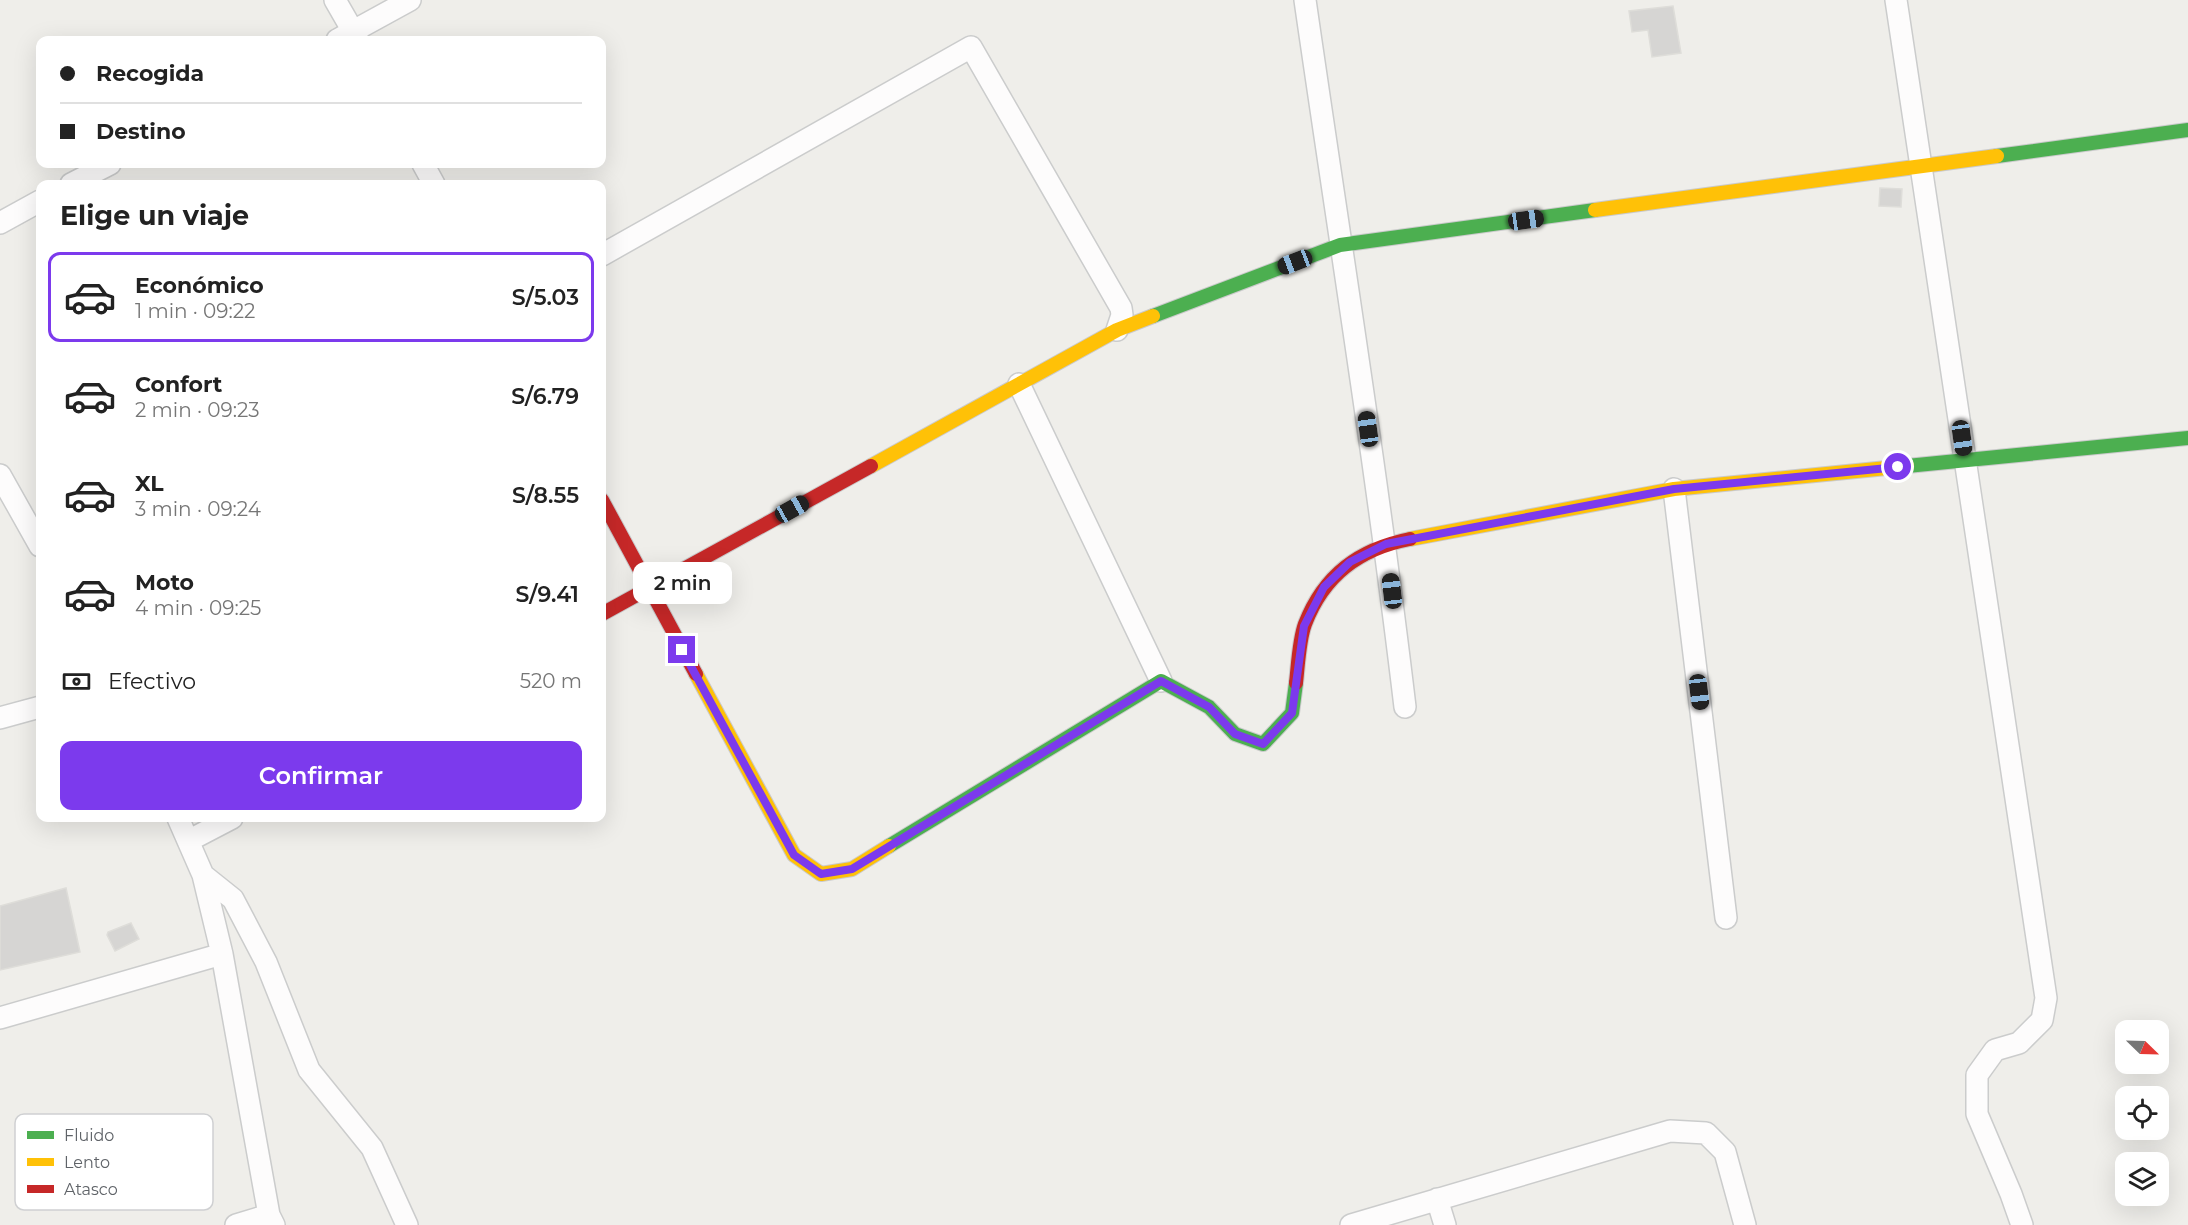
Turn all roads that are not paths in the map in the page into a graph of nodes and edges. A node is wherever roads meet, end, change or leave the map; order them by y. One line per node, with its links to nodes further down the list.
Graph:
1 (335, 0): 5 (street)
2 (410, 0): 6 (street)
3 (1305, 0): 13 (street)
4 (1896, 0): 8 (street)
5 (349, 36)
6 (353, 36)
7 (2188, 130): 8 (street)
8 (1922, 166): 13 (street); 18 (street)
9 (102, 168): 10 (street)
10 (79, 180)
11 (36, 203): 12 (street)
12 (0, 223)
13 (1340, 245): 15 (street); 23 (street)
14 (606, 253): 15 (street)
15 (1118, 330): 16 (street)
16 (1019, 384): 24 (street); 26 (street)
17 (2188, 438): 18 (street)
18 (1965, 460): 20 (street); 44 (street)
19 (0, 475): 22 (street)
20 (1674, 489): 23 (street); 34 (street)
21 (606, 508): 24 (street)
22 (36, 539)
23 (1386, 544): 26 (street); 28 (street)
24 (648, 588): 25 (street); 26 (street)
25 (606, 612)
26 (1161, 681)
27 (36, 707): 29 (street)
28 (1405, 707)
29 (0, 718)
30 (180, 822): 32 (street)
31 (225, 822): 32 (street)
32 (188, 842): 33 (street)
33 (203, 875): 35 (street); 40 (street)
34 (1726, 918)
35 (222, 954): 36 (street); 38 (street)
36 (0, 1018)
37 (1437, 1200): 41 (street); 42 (street); 43 (street)
38 (272, 1220): 39 (street)
39 (236, 1225)
40 (407, 1225)
41 (1351, 1225)
42 (1445, 1225)
43 (1745, 1225)
44 (2022, 1225)

